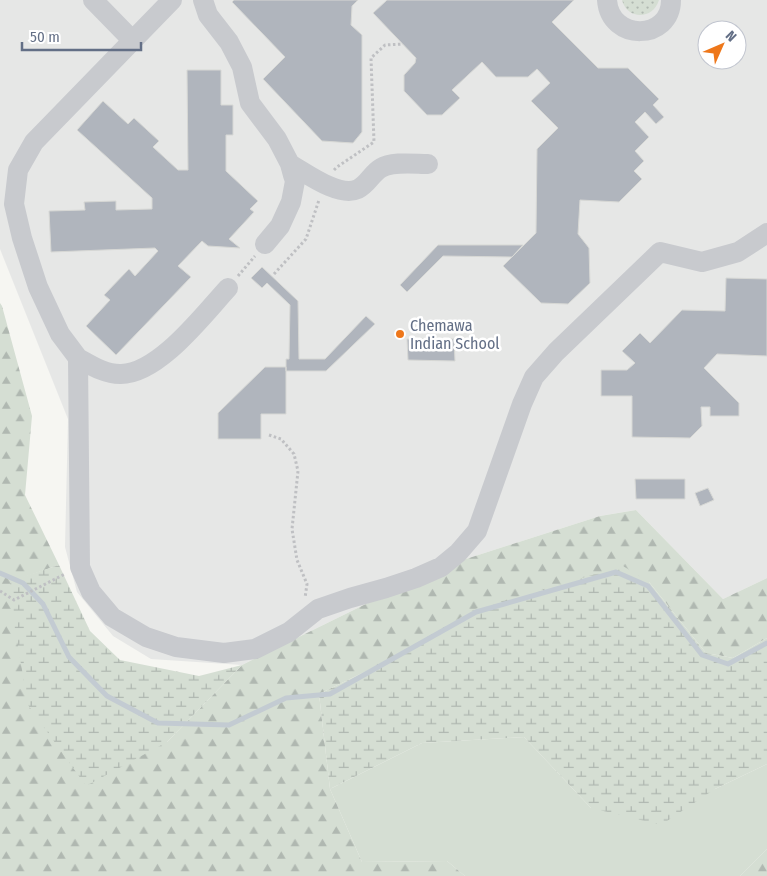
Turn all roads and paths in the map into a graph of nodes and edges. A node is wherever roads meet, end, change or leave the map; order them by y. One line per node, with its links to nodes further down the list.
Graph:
1 (93, 0): 6 (lane)
2 (172, 0): 6 (lane)
3 (203, 0): 8 (lane)
4 (607, 0): 5 (lane)
5 (672, 0)
6 (132, 41): 15 (lane)
7 (403, 44): 10 (path)
8 (290, 164): 10 (lane); 12 (lane)
9 (428, 164): 10 (lane)
10 (324, 183): 13 (path)
11 (767, 233): 17 (lane)
12 (265, 244): 14 (path)
13 (274, 274)
14 (228, 288): 15 (lane)
15 (78, 358): 17 (lane)
16 (269, 434): 19 (path)
17 (80, 567): 18 (path)
18 (0, 591)
19 (304, 603)

